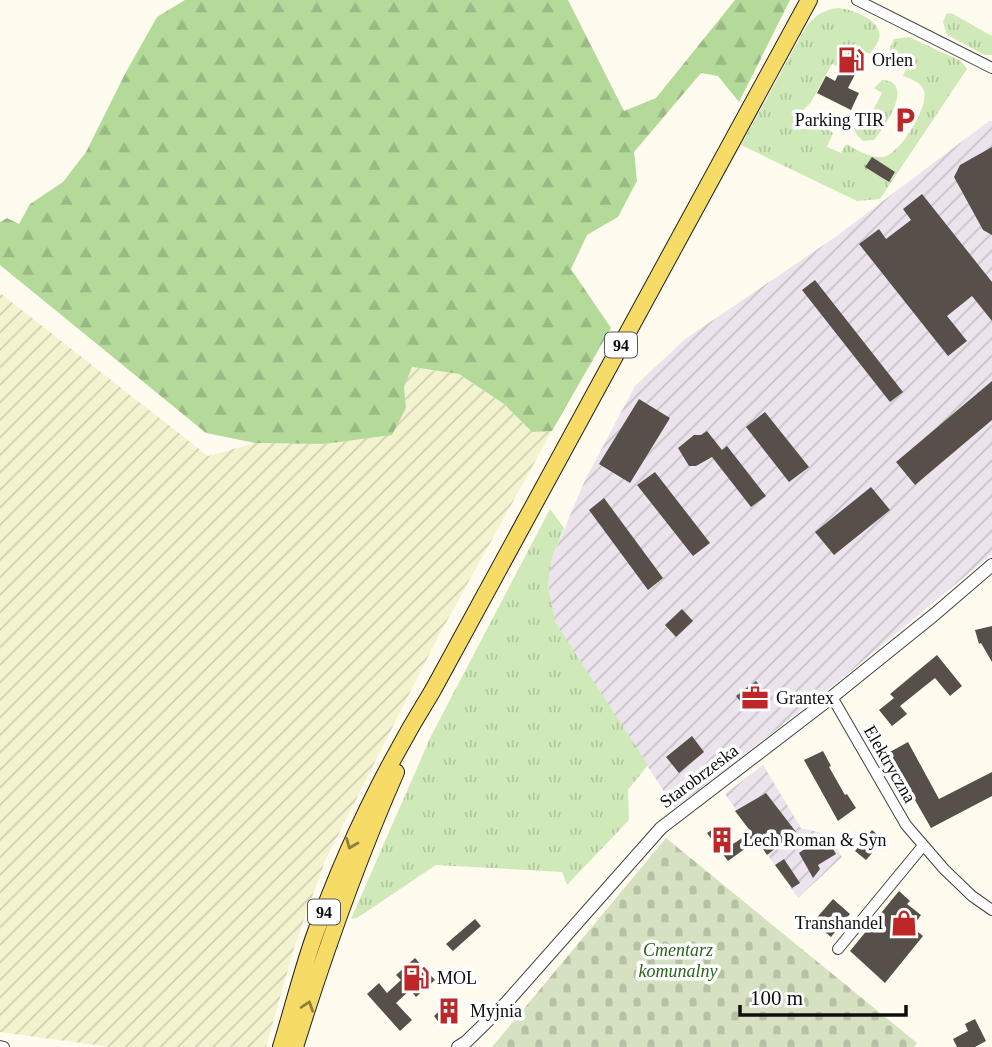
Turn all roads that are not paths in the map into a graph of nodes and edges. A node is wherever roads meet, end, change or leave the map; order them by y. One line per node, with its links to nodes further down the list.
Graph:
1 (809, 0): 5 (main road, 94)
2 (857, 0): 3 (street)
3 (992, 68)
4 (992, 565): 6 (street, Starobrzeska)
5 (433, 690): 10 (main road, 94, one-way to 10); 11 (main road, 94, one-way to 5)
6 (832, 697): 7 (street, Elektryczna); 12 (street, Starobrzeska)
7 (922, 847): 8 (street, Elektryczna); 9 (street)
8 (992, 911)
9 (838, 949)
10 (281, 1047)
11 (295, 1047)
12 (458, 1047)

